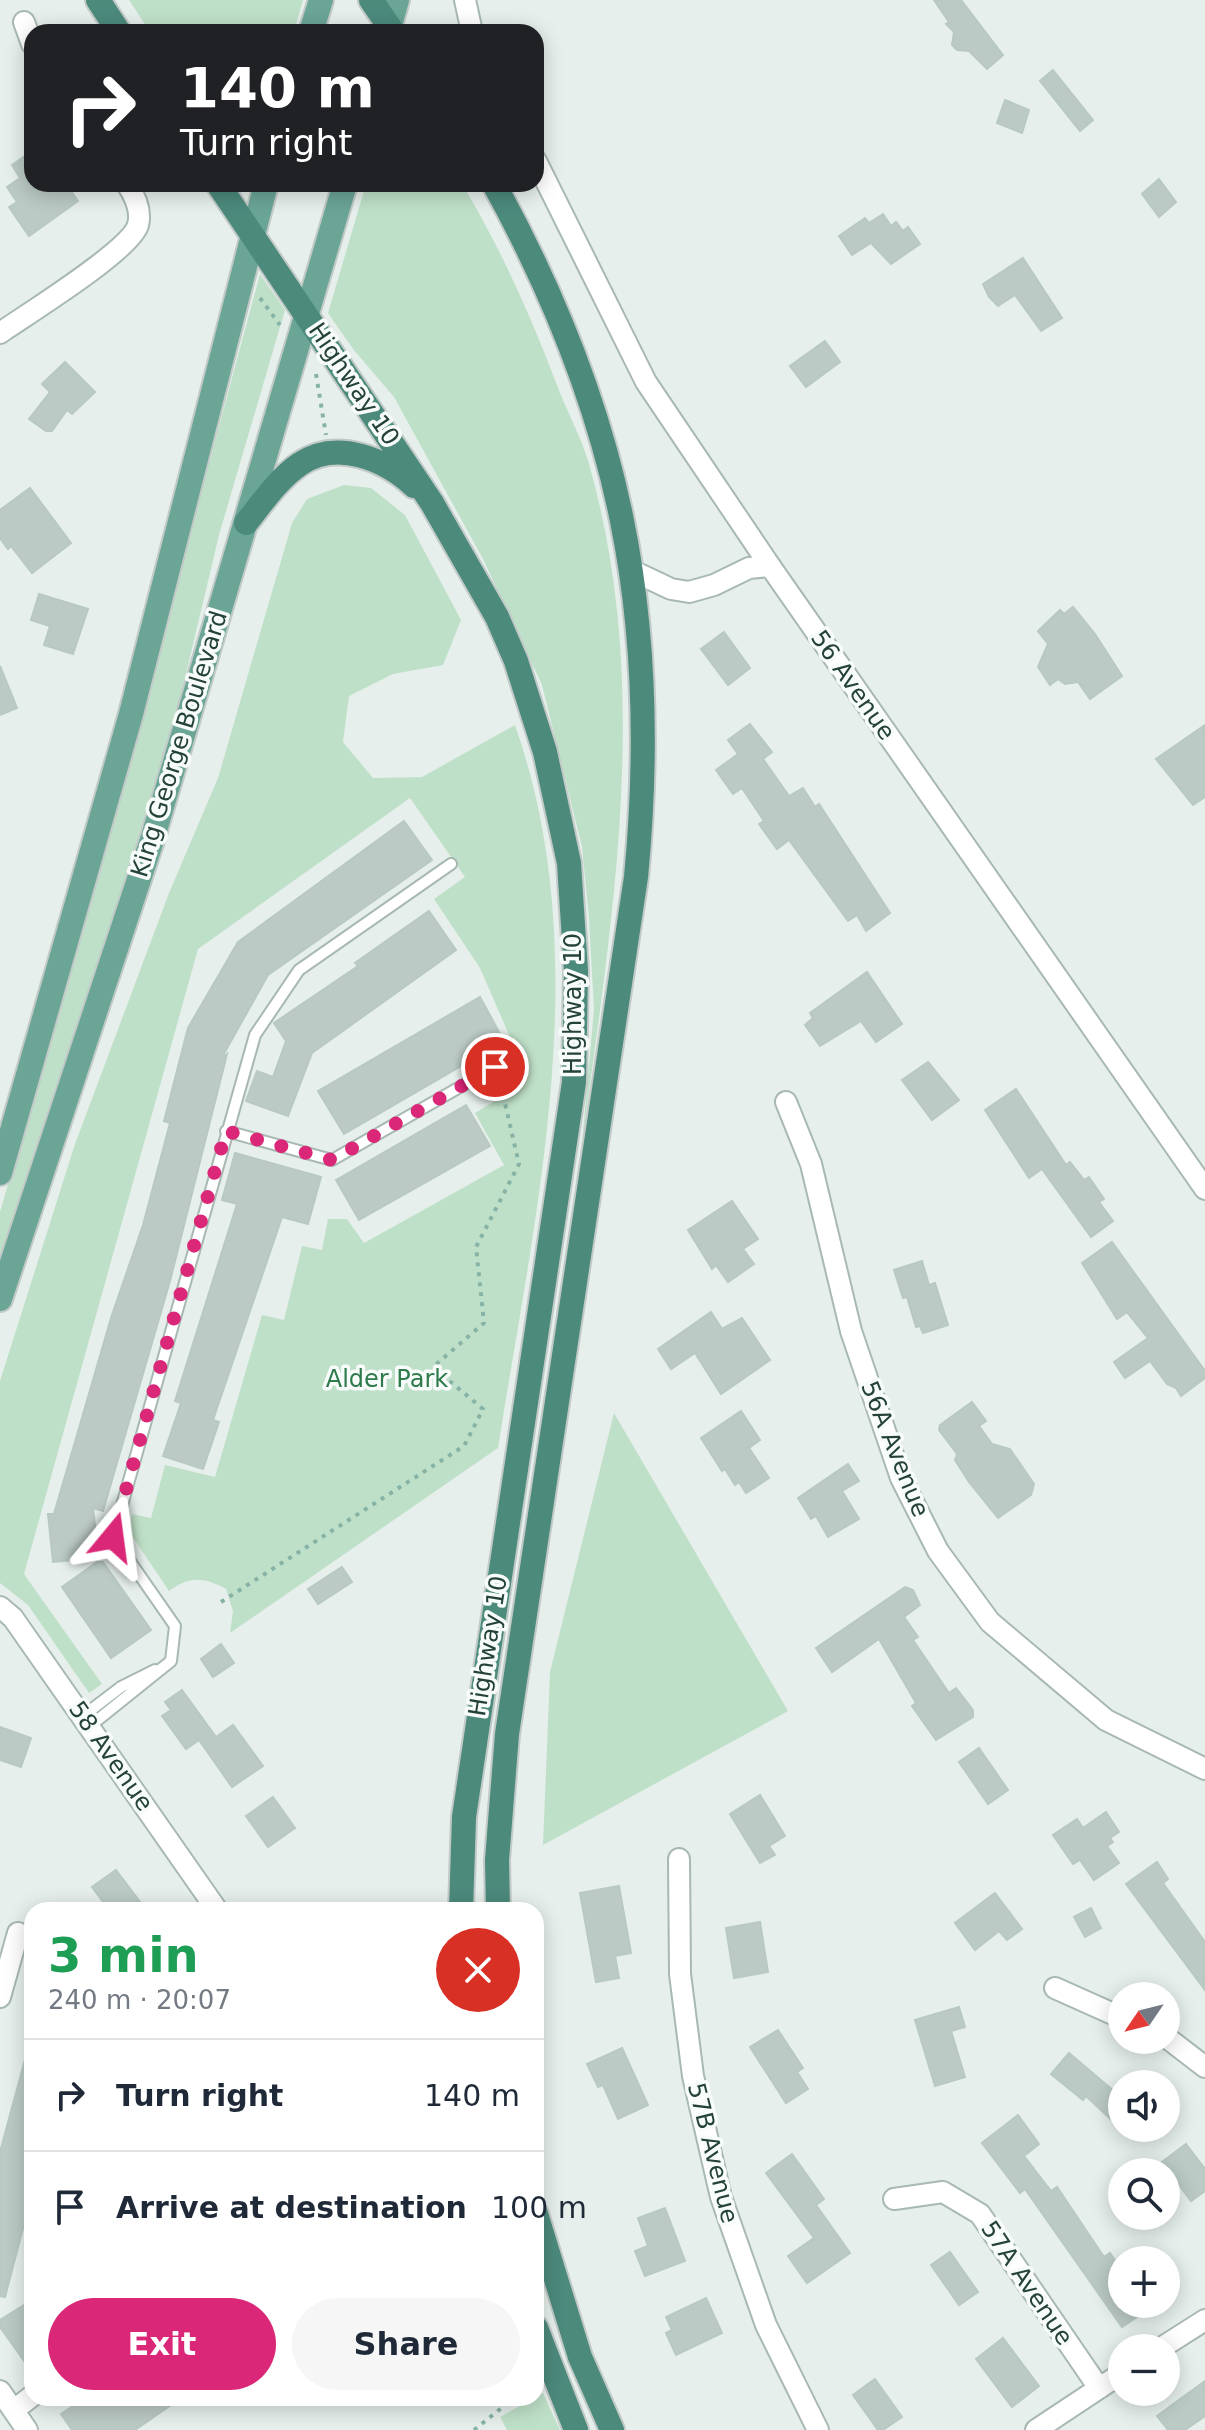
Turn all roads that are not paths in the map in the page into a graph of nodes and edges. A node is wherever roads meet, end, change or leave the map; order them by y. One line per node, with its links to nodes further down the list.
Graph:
1 (98, 0): 6 (highway)
2 (321, 0): 7 (main road)
3 (371, 0): 8 (highway)
4 (397, 0): 9 (main road)
5 (465, 0): 10 (street)
6 (114, 24)
7 (314, 24)
8 (386, 24)
9 (391, 24)
10 (470, 24)
11 (544, 177): 22 (street, 56 Avenue)
12 (131, 192): 19 (street)
13 (223, 192): 17 (highway, Highway 10)
14 (264, 192): 17 (main road)
15 (343, 192): 18 (main road, King George Boulevard)
16 (498, 192): 23 (highway, Highway 10)
17 (252, 234): 18 (highway, Highway 10); 28 (main road)
18 (308, 315): 20 (highway, Highway 10); 21 (main road, King George Boulevard)
19 (0, 333)
20 (432, 503): 21 (highway); 36 (highway, Highway 10)
21 (246, 523): 30 (main road, King George Boulevard)
22 (770, 566): 23 (street); 29 (street, 56 Avenue)
23 (633, 571): 37 (highway, Highway 10)
24 (451, 864): 27 (lane)
25 (495, 1067): 27 (lane)
26 (786, 1102): 33 (street, 56A Avenue)
27 (226, 1131): 32 (lane)
28 (0, 1173)
29 (1205, 1189)
30 (0, 1299)
31 (0, 1607): 32 (street, 58 Avenue)
32 (87, 1721): 35 (street, 58 Avenue)
33 (1205, 1769)
34 (679, 1859): 57 (street, 57B Avenue)
35 (211, 1902)
36 (461, 1902)
37 (498, 1902)
38 (18, 1933): 40 (street)
39 (1055, 1988): 41 (street)
40 (0, 1997)
41 (1108, 2012)
42 (1180, 2048): 43 (street)
43 (1205, 2067)
44 (894, 2199): 50 (street, 57A Avenue)
45 (544, 2240): 56 (highway)
46 (1205, 2320): 47 (street)
47 (1180, 2336)
48 (544, 2348): 55 (highway)
49 (1108, 2382): 50 (street)
50 (1099, 2388): 58 (street)
51 (0, 2391): 53 (street)
52 (24, 2402): 53 (street)
53 (14, 2410): 54 (street)
54 (27, 2430)
55 (576, 2430)
56 (612, 2430)
57 (818, 2430)
58 (1036, 2430)

